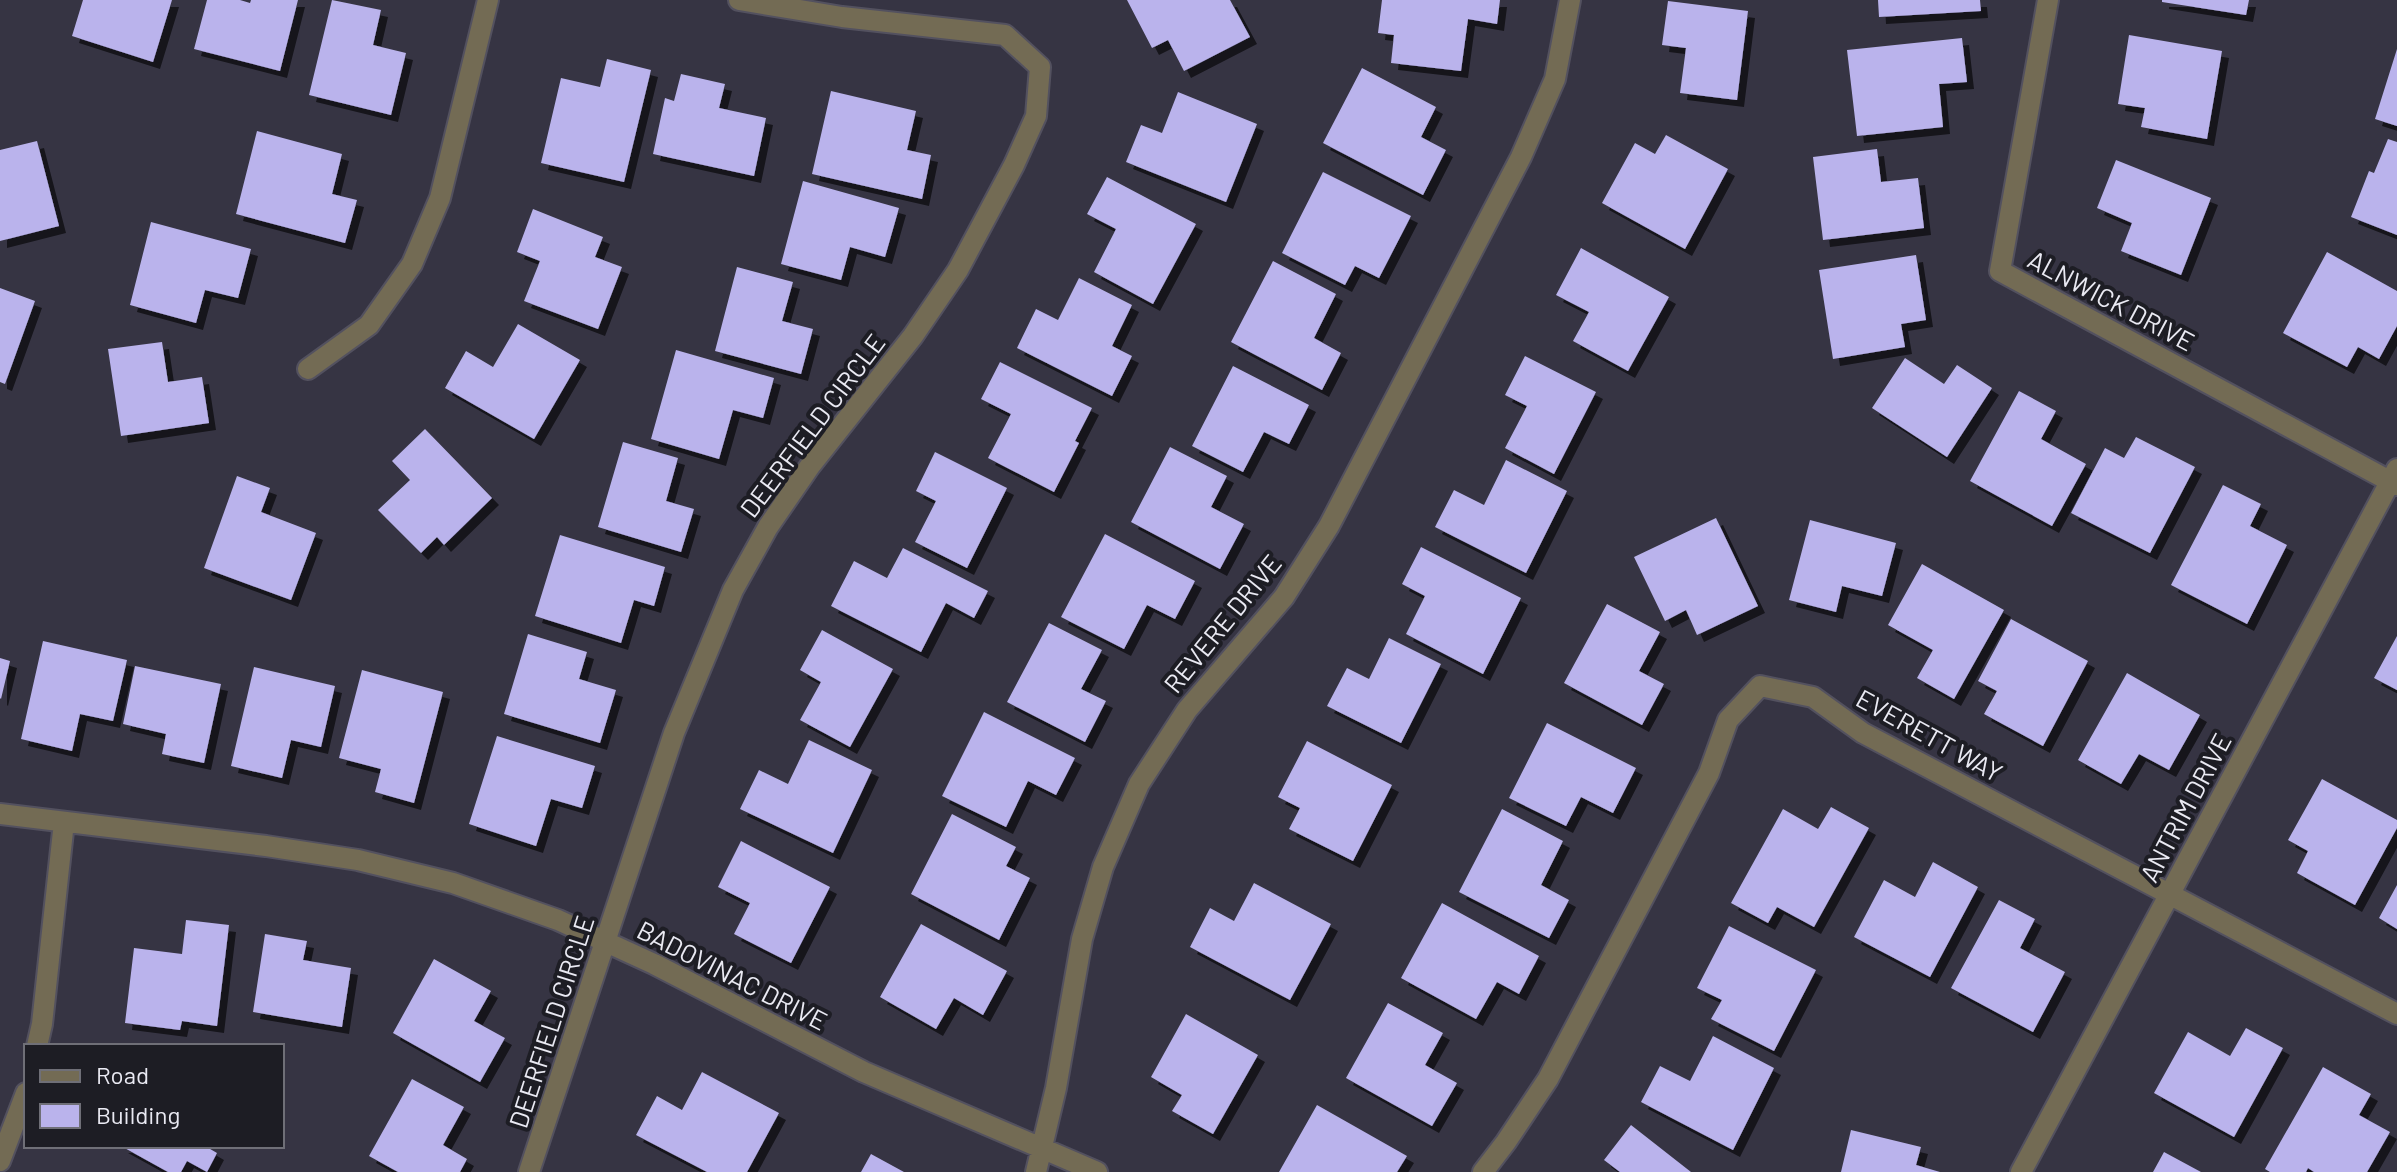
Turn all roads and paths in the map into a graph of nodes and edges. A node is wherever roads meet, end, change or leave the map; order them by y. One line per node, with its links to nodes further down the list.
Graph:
1 (488, 0): 5 (street)
2 (739, 0): 10 (street, DEERFIELD CIRCLE)
3 (1570, 0): 14 (street, REVERE DRIVE)
4 (2048, 0): 6 (street, ALNWICK DRIVE)
5 (308, 369)
6 (2395, 478): 9 (street, ANTRIM DRIVE)
7 (0, 814): 8 (street, BADOVINAC DRIVE)
8 (64, 822): 10 (street, BADOVINAC DRIVE); 12 (street)
9 (2169, 894): 11 (street, EVERETT WAY); 19 (street, EVERETT WAY); 20 (street, ANTRIM DRIVE)
10 (606, 942): 14 (street, BADOVINAC DRIVE); 16 (street, DEERFIELD CIRCLE)
11 (2397, 1014)
12 (37, 1044)
13 (24, 1098): 15 (street)
14 (1043, 1148): 17 (street, REVERE DRIVE); 18 (street, BADOVINAC DRIVE)
15 (0, 1161)
16 (529, 1172)
17 (1036, 1172)
18 (1097, 1172)
19 (1483, 1172)
20 (2021, 1172)

